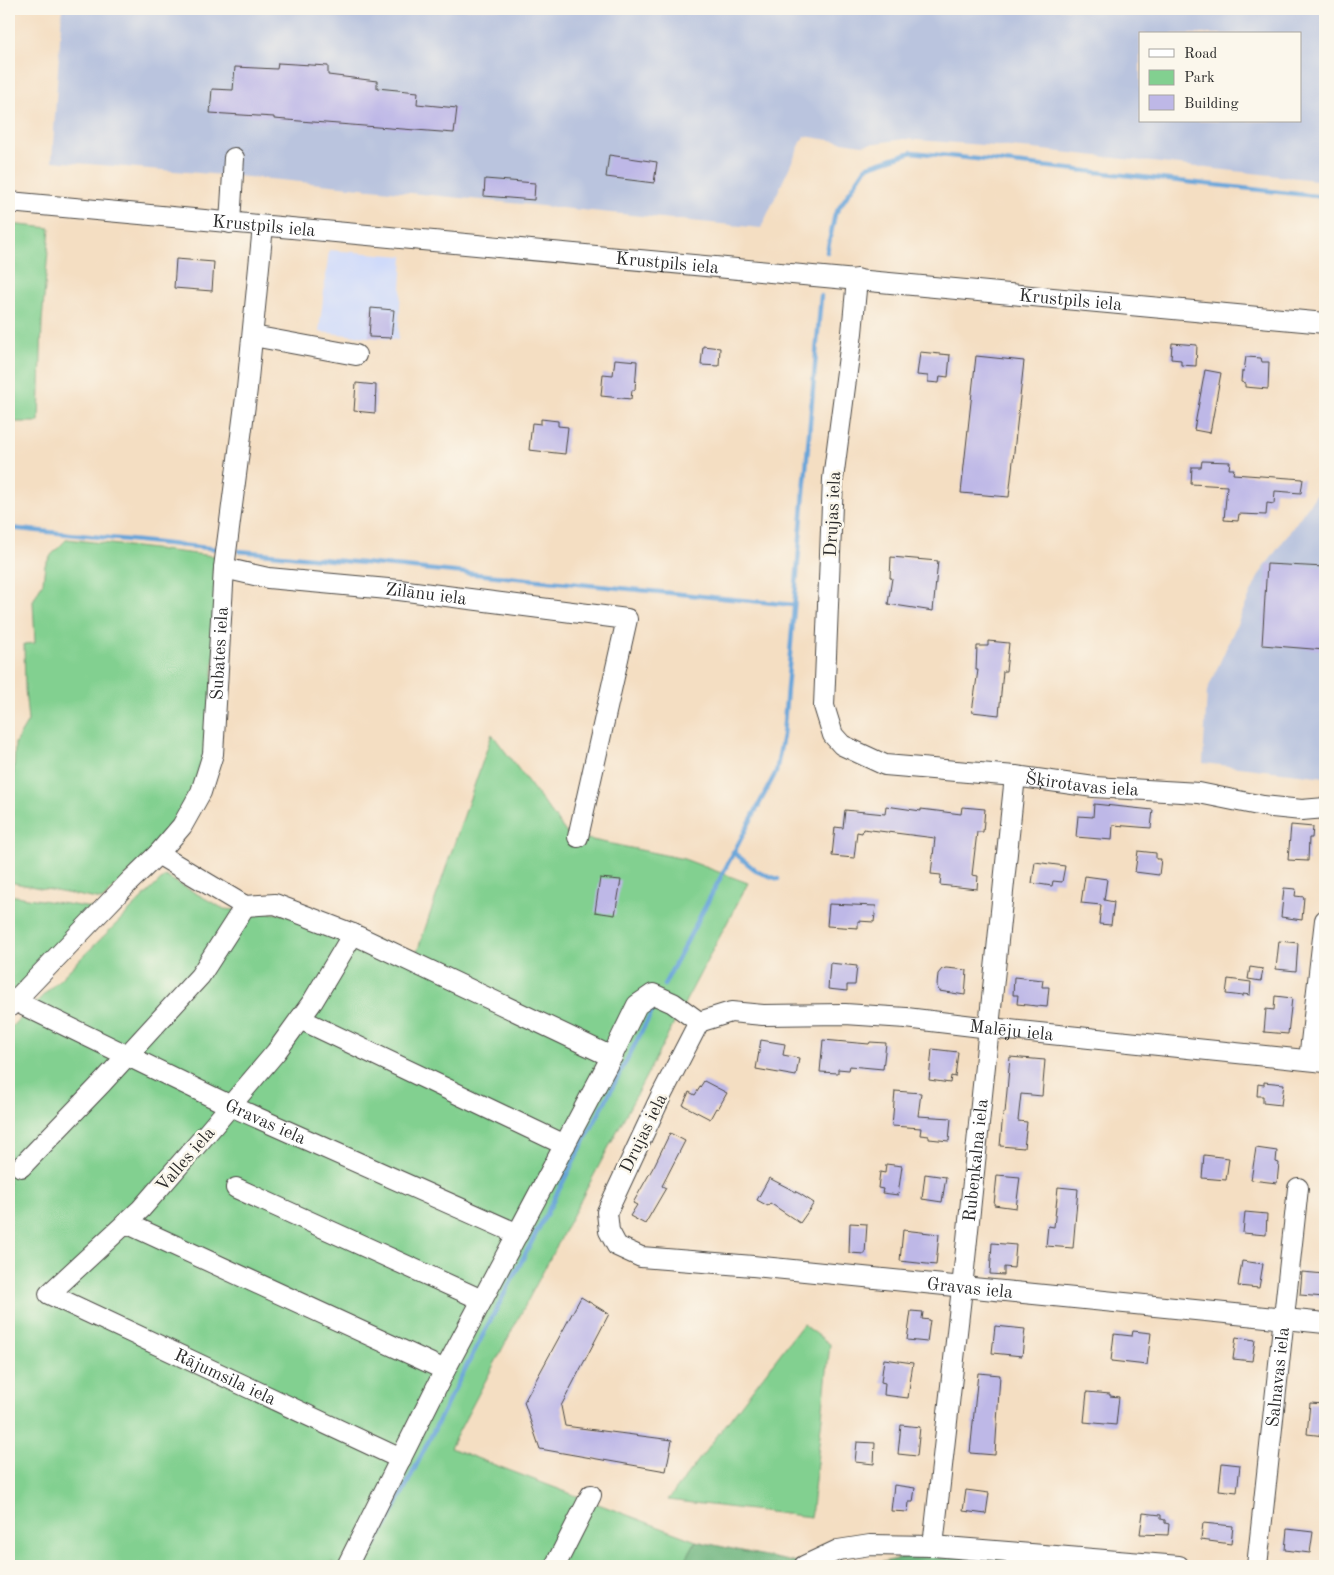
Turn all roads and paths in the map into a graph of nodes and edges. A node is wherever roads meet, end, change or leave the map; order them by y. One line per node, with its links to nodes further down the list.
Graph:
1 (234, 158): 3 (street)
2 (9, 202): 3 (street, Krustpils iela)
3 (230, 223): 4 (street, Krustpils iela)
4 (263, 226): 5 (street, Krustpils iela); 7 (street, Subates iela)
5 (857, 279): 6 (street, Krustpils iela); 10 (street, Drujas iela)
6 (1325, 323)
7 (252, 336): 8 (street); 9 (street, Subates iela)
8 (356, 355)
9 (224, 568): 13 (street, Zilānu iela); 14 (street, Subates iela)
10 (842, 745): 11 (street, Šķirotavas iela)
11 (1016, 776): 12 (street, Šķirotavas iela); 21 (street, Rubeņkalna iela)
12 (1325, 808)
13 (578, 837)
14 (158, 854): 15 (street); 18 (street, Subates iela)
15 (244, 906): 17 (street); 22 (street)
16 (1325, 920): 24 (street)
17 (353, 934): 19 (street, Valles iela); 23 (street)
18 (12, 1004): 22 (street, Gravas iela)
19 (300, 1018): 25 (street, Valles iela); 26 (street)
20 (699, 1022): 21 (street, Malēju iela); 23 (street); 32 (street, Drujas iela)
21 (990, 1028): 24 (street, Malēju iela); 33 (street, Rubeņkalna iela)
22 (127, 1056): 25 (street, Gravas iela); 27 (street)
23 (612, 1058): 26 (street)
24 (1317, 1061)
25 (231, 1106): 30 (street, Valles iela); 31 (street, Gravas iela)
26 (565, 1145): 31 (street)
27 (21, 1167)
28 (236, 1188): 35 (street)
29 (1298, 1188): 36 (street, Salnavas iela)
30 (126, 1223): 34 (street, Valles iela); 38 (street)
31 (518, 1234): 35 (street)
32 (617, 1246): 33 (street, Gravas iela)
33 (962, 1288): 36 (street, Gravas iela); 41 (street, Rubeņkalna iela)
34 (49, 1294): 39 (street, Rājumsila iela)
35 (482, 1300): 38 (street)
36 (1284, 1318): 37 (street, Gravas iela); 46 (street, Salnavas iela)
37 (1325, 1323)
38 (445, 1370): 39 (street)
39 (401, 1459): 42 (street)
40 (591, 1495): 43 (street)
41 (933, 1546): 44 (street); 45 (street)
42 (347, 1566)
43 (554, 1566)
44 (804, 1566)
45 (1179, 1566)
46 (1257, 1566)

